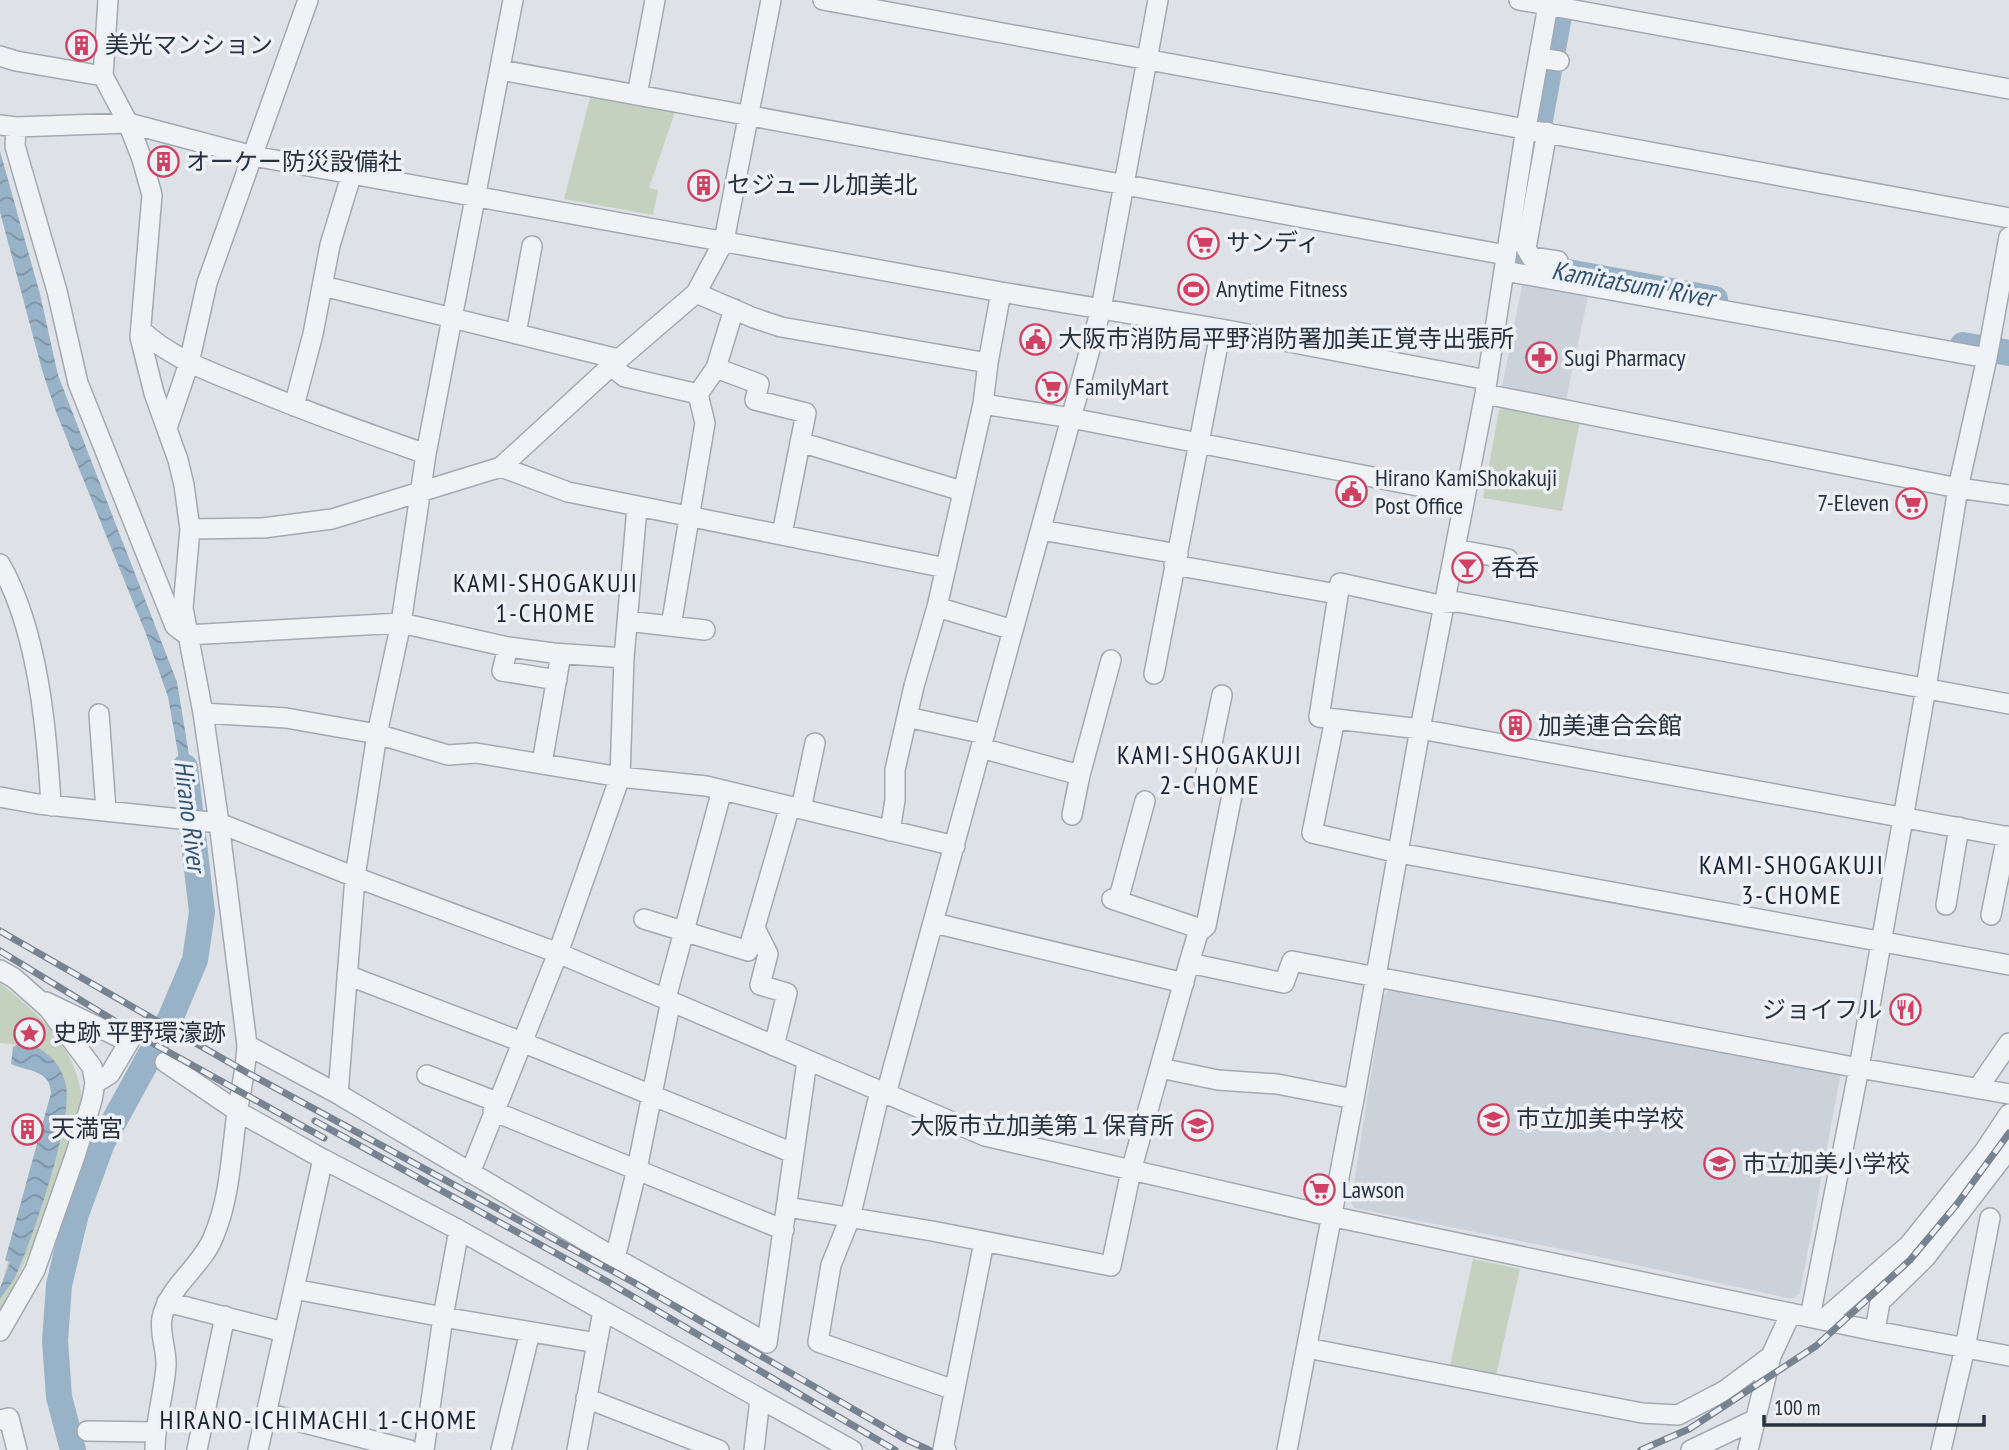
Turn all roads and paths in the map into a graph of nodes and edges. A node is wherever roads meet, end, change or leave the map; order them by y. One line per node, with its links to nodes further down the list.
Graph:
1 (108, 0): 13 (street)
2 (308, 0): 20 (street)
3 (513, 0): 12 (street)
4 (655, 0): 15 (street)
5 (771, 0): 16 (street)
6 (823, 0): 11 (street)
7 (1158, 0): 11 (street)
8 (1519, 0): 9 (street)
9 (1555, 5): 14 (street); 19 (street)
10 (0, 56): 13 (street)
11 (1147, 60): 19 (street); 22 (street)
12 (500, 70): 15 (street); 23 (street)
13 (103, 76): 18 (street)
14 (2009, 89)
15 (638, 95): 16 (street)
16 (748, 116): 22 (street); 26 (street)
17 (4, 123): 18 (street); 77 (street)
18 (128, 123): 20 (street); 37 (street)
19 (1537, 130): 24 (street); 28 (street)
20 (253, 156): 21 (street); 41 (street)
21 (352, 173): 23 (street); 30 (street)
22 (1123, 184): 28 (street); 34 (street)
23 (474, 195): 26 (street); 35 (street)
24 (2009, 218)
25 (2009, 237): 39 (street)
26 (724, 241): 31 (street); 32 (street)
27 (532, 246): 38 (street)
28 (1514, 246): 29 (street); 39 (street); 44 (street)
29 (1558, 261)
30 (323, 286): 35 (street); 47 (street)
31 (1001, 292): 34 (street); 42 (street)
32 (696, 293): 33 (street); 40 (street)
33 (734, 309): 42 (street); 43 (street)
34 (1101, 309): 36 (street); 48 (street)
35 (453, 318): 38 (street); 52 (street)
36 (1221, 329): 44 (street); 51 (street)
37 (141, 331): 41 (street); 49 (street)
38 (516, 334): 40 (street)
39 (1988, 352): 54 (street)
40 (614, 362): 45 (street); 53 (street)
41 (189, 363): 47 (street); 49 (street)
42 (988, 363): 46 (street)
43 (716, 368): 45 (street); 50 (street)
44 (1486, 387): 54 (street); 57 (street)
45 (698, 394): 60 (street)
46 (983, 404): 48 (street); 55 (street)
47 (294, 407): 52 (street)
48 (1071, 418): 51 (street); 62 (street)
49 (167, 428): 61 (street)
50 (800, 442): 55 (street); 63 (street)
51 (1199, 444): 57 (street); 65 (street)
52 (426, 454): 56 (street)
53 (501, 467): 56 (street); 59 (street)
54 (1958, 488): 58 (street); 84 (street)
55 (962, 491): 68 (street)
56 (421, 492): 61 (street); 73 (street)
57 (1464, 495): 64 (street)
58 (2009, 495)
59 (637, 507): 60 (street); 72 (street)
60 (688, 514): 63 (street); 74 (street)
61 (190, 529): 77 (street)
62 (1041, 530): 65 (street); 76 (street)
63 (782, 534): 68 (street)
64 (1455, 549): 66 (street); 70 (street)
65 (1176, 559): 69 (street); 82 (street)
66 (1508, 559)
67 (0, 564): 101 (street)
68 (946, 568): 71 (street)
69 (1337, 594): 70 (street); 90 (street)
70 (1445, 602): 84 (street); 91 (street)
71 (937, 607): 76 (street); 89 (street)
72 (627, 621): 74 (street); 80 (street)
73 (401, 623): 77 (street); 78 (street); 92 (street)
74 (671, 626): 75 (street)
75 (705, 630)
76 (1013, 630): 93 (street)
77 (187, 635): 87 (street)
78 (508, 647): 79 (street); 83 (street)
79 (561, 654): 80 (street); 83 (street)
80 (624, 658): 97 (street)
81 (1111, 660): 96 (street)
82 (1154, 674)
83 (557, 680): 95 (street)
84 (1926, 688): 86 (street); 105 (street)
85 (1222, 695): 119 (street)
86 (2009, 704)
87 (203, 713): 92 (street); 106 (street)
88 (99, 714): 103 (street)
89 (907, 717): 93 (street); 108 (street)
90 (1335, 719): 91 (street); 111 (street)
91 (1420, 729): 105 (street); 111 (street)
92 (377, 734): 95 (street); 112 (street)
93 (983, 741): 96 (street); 110 (street)
94 (815, 743): 102 (street)
95 (542, 763): 97 (street)
96 (1080, 775): 104 (street)
97 (620, 777): 98 (street); 121 (street)
98 (722, 790): 102 (street); 118 (street)
99 (0, 797): 101 (street)
100 (1145, 801): 119 (street)
101 (51, 806): 103 (street)
102 (796, 808): 108 (street); 117 (street)
103 (106, 810): 106 (street)
104 (1072, 815)
105 (1903, 817): 107 (street); 120 (street)
106 (215, 822): 112 (street); 132 (street)
107 (1959, 827): 109 (street); 113 (street)
108 (890, 831): 110 (street)
109 (2008, 836): 114 (street)
110 (955, 846): 116 (street)
111 (1399, 853): 120 (street); 126 (street)
112 (355, 877): 121 (street); 125 (street)
113 (1946, 905)
114 (1992, 915)
115 (644, 919): 118 (street)
116 (934, 923): 127 (street); 141 (street)
117 (755, 928): 118 (street); 133 (street)
118 (684, 931): 129 (street)
119 (1198, 933): 122 (street)
120 (1881, 941): 123 (street); 137 (street)
121 (558, 953): 129 (street); 130 (street)
122 (1189, 963): 126 (street); 127 (street)
123 (2009, 965)
124 (0, 970): 128 (street)
125 (347, 975): 130 (street); 142 (street)
126 (1376, 977): 137 (street); 145 (street)
127 (1184, 983): 136 (street)
128 (35, 997): 139 (street); 139 (street)
129 (669, 999): 133 (street); 144 (street)
130 (522, 1042): 144 (street); 146 (street)
131 (2009, 1043): 140 (street)
132 (247, 1045): 142 (street); 147 (street)
133 (774, 1046): 134 (street)
134 (807, 1060): 141 (street); 150 (street)
135 (165, 1062): 147 (street)
136 (1160, 1068): 145 (street); 153 (street)
137 (1859, 1068): 140 (street); 170 (street)
138 (427, 1075): 146 (street)
139 (95, 1083): 171 (street)
140 (1978, 1088): 143 (street)
141 (883, 1092): 153 (street); 159 (street)
142 (338, 1094): 154 (street)
143 (2009, 1094)
144 (652, 1095): 150 (street); 152 (street)
145 (1354, 1099): 158 (street)
146 (495, 1106): 152 (street); 154 (street)
147 (237, 1111): 151 (street); 166 (street)
148 (2009, 1114): 156 (street)
149 (2009, 1149): 157 (street)
150 (793, 1153): 155 (street)
151 (323, 1159): 161 (street); 165 (street)
152 (637, 1169): 162 (street); 164 (street)
153 (1130, 1171): 158 (street); 163 (street)
154 (470, 1173): 164 (street)
155 (787, 1207): 159 (street); 162 (street)
156 (1938, 1208): 157 (street); 170 (street)
157 (1961, 1212): 160 (street); 172 (street)
158 (1330, 1216): 170 (street); 176 (street)
159 (850, 1217): 163 (street); 180 (street)
160 (1999, 1219): 177 (street)
161 (458, 1230): 167 (street); 169 (street)
162 (783, 1230): 164 (street)
163 (984, 1242): 180 (street)
164 (615, 1258)
165 (294, 1289): 169 (street); 173 (street)
166 (167, 1302): 168 (street); 187 (street)
167 (603, 1311): 175 (street); 182 (street)
168 (225, 1316): 173 (street); 190 (street)
169 (443, 1317): 174 (street); 193 (street)
170 (1808, 1317): 172 (street); 178 (street)
171 (0, 1331)
172 (1875, 1331): 177 (street)
173 (284, 1332): 183 (street)
174 (530, 1332): 175 (street); 194 (street)
175 (597, 1343): 181 (street)
176 (1307, 1348): 178 (street); 200 (street)
177 (1965, 1348): 179 (street); 203 (street)
178 (1771, 1356): 184 (street)
179 (2009, 1356)
180 (954, 1390): 199 (street)
181 (586, 1398): 195 (street); 196 (street)
182 (760, 1399): 197 (street); 198 (street)
183 (266, 1413): 188 (street); 191 (street)
184 (1756, 1419): 201 (street); 202 (street)
185 (0, 1420): 189 (street)
186 (87, 1431): 187 (street)
187 (155, 1441)
188 (355, 1443): 192 (street)
189 (17, 1450)
190 (197, 1450)
191 (258, 1450)
192 (409, 1450)
193 (424, 1450)
194 (501, 1450)
195 (577, 1450)
196 (719, 1450)
197 (754, 1450)
198 (852, 1450)
199 (946, 1450)
200 (1287, 1450)
201 (1691, 1450)
202 (1748, 1450)
203 (1941, 1450)

